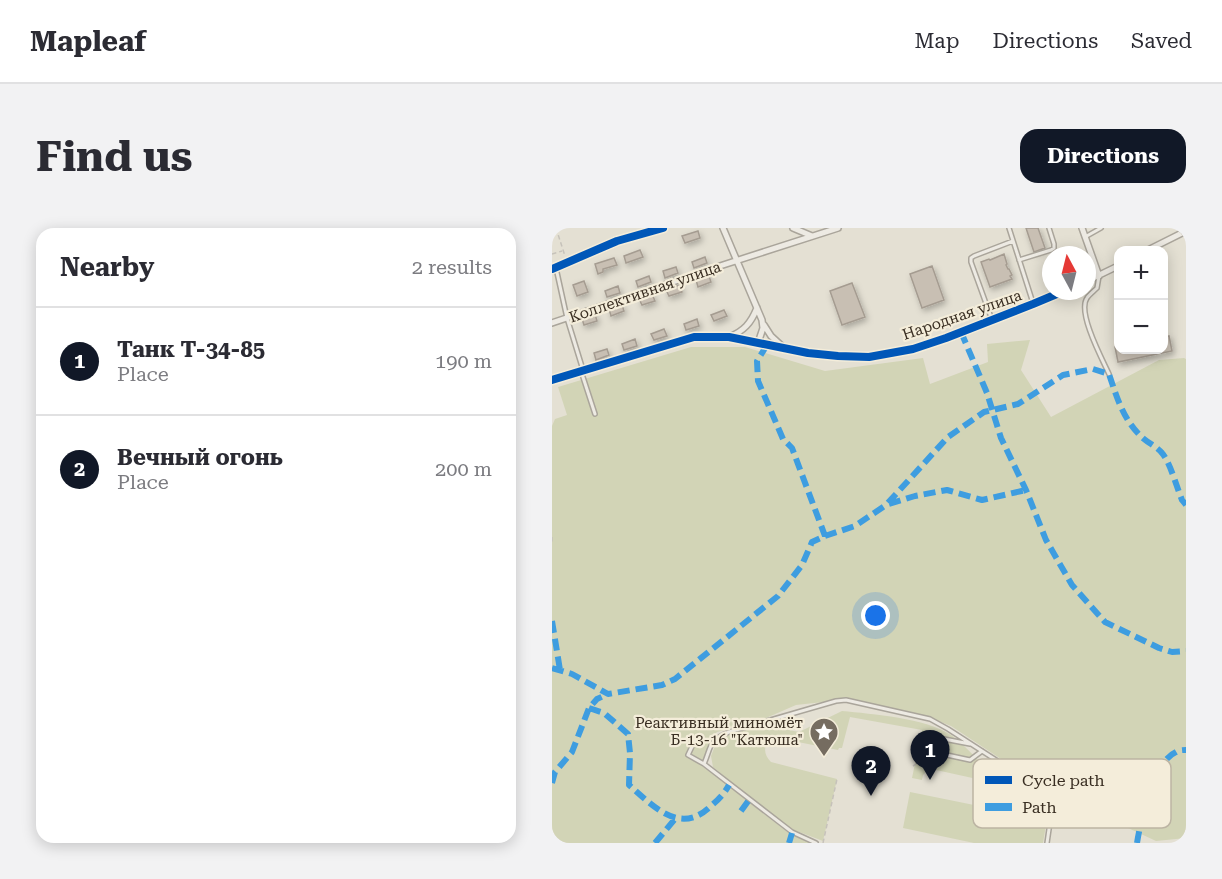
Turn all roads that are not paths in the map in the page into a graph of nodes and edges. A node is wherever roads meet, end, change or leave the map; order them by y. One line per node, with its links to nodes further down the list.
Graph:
1 (663, 228): 17 (street)
2 (723, 228): 15 (street)
3 (793, 228): 10 (street)
4 (838, 228): 10 (street, Коллективная улица)
5 (1009, 228): 12 (lane)
6 (1049, 228): 14 (lane)
7 (1082, 228): 11 (street)
8 (1101, 228): 11 (lane)
9 (1183, 231): 13 (street)
10 (813, 237): 15 (street, Коллективная улица)
11 (1085, 237): 18 (street)
12 (1013, 241): 14 (lane); 25 (lane)
13 (1155, 246)
14 (1019, 260): 21 (lane)
15 (738, 261): 22 (street); 23 (street, Коллективная улица)
16 (1114, 268): 18 (street)
17 (554, 269): 23 (lane)
18 (1099, 276): 19 (street); 31 (lane)
19 (1096, 277)
20 (1043, 300): 21 (street, Народная улица)
21 (1033, 304): 25 (street, Народная улица)
22 (757, 308): 24 (street); 27 (street)
23 (567, 318): 26 (street, Коллективная улица); 30 (lane)
24 (762, 320): 28 (street); 29 (street)
25 (993, 320): 29 (street, Народная улица)
26 (552, 323)
27 (729, 337): 28 (street, Народная улица); 30 (street, Народная улица)
28 (758, 343): 29 (street, Народная улица)
29 (787, 350)
30 (582, 370): 32 (street, Народная улица); 33 (lane)
31 (1109, 374)
32 (552, 380)
33 (595, 414)
34 (696, 738): 40 (lane)
35 (945, 739): 36 (lane)
36 (972, 745): 37 (lane); 40 (lane)
37 (982, 751): 38 (lane); 39 (lane)
38 (933, 752)
39 (994, 759)
40 (704, 764): 42 (lane)
41 (1049, 828): 43 (lane)
42 (816, 843)
43 (1047, 843)

